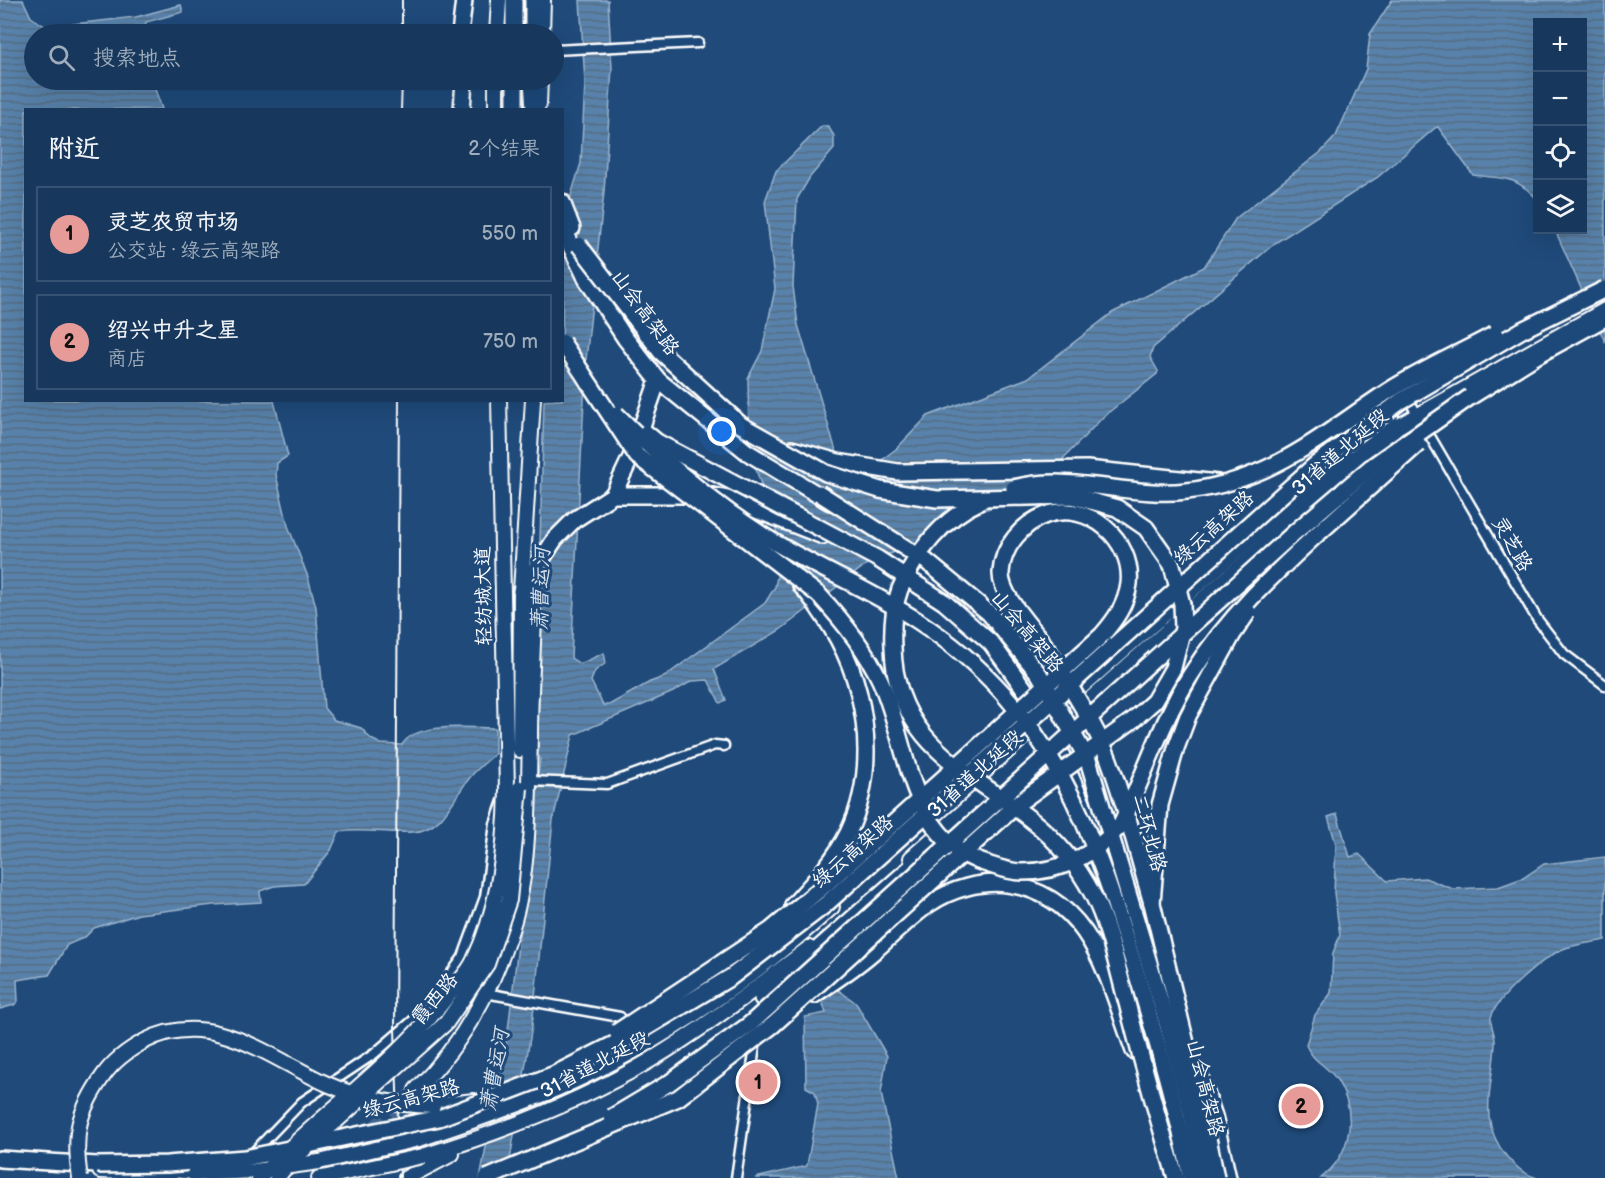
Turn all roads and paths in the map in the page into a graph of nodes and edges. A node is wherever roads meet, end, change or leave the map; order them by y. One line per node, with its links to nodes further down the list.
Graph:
1 (464, 0): 7 (highway)
2 (472, 0): 8 (highway)
3 (499, 0): 9 (main road)
4 (514, 0): 10 (highway)
5 (533, 0): 11 (highway)
6 (543, 0): 12 (main road)
7 (461, 24)
8 (470, 24)
9 (498, 24)
10 (514, 24)
11 (533, 24)
12 (542, 24)
13 (698, 43): 14 (street)
14 (564, 50)
15 (459, 90): 21 (highway)
16 (463, 90): 22 (highway)
17 (496, 90): 23 (main road)
18 (514, 90): 24 (highway)
19 (533, 90): 25 (highway)
20 (540, 90): 26 (main road)
21 (460, 108)
22 (460, 108)
23 (496, 108)
24 (515, 108)
25 (534, 108)
26 (539, 108)
27 (564, 209): 29 (highway)
28 (564, 224): 29 (highway)
29 (574, 244): 37 (highway, 二环北路); 43 (highway, bridge); 90 (highway, 山会高架路, bridge)
30 (1605, 283): 32 (main road)
31 (1605, 289): 32 (highway, 绿云高架路, bridge)
32 (1572, 300): 42 (main road); 44 (highway, bridge); 67 (highway, 绿云高架路, bridge)
33 (1605, 310): 42 (main road, 31省道北延段)
34 (1605, 318): 39 (highway)
35 (564, 345): 38 (highway, bridge)
36 (564, 350): 48 (highway, bridge)
37 (658, 380): 45 (highway); 51 (highway, 二环北路, bridge)
38 (599, 397): 47 (highway, bridge); 89 (highway, 山会高架路, bridge)
39 (1470, 397): 46 (highway, bridge); 85 (highway, bridge)
40 (499, 402): 54 (main road, 轻纺城大道)
41 (533, 402): 49 (main road)
42 (1414, 408): 50 (street, 灵芝路); 51 (main road, 31省道北延段)
43 (741, 425): 44 (highway); 65 (highway, bridge)
44 (1227, 483): 69 (highway, bridge)
45 (609, 497): 48 (highway, bridge); 49 (highway)
46 (1327, 525): 47 (highway, bridge); 59 (highway, bridge)
47 (762, 554): 60 (highway, bridge)
48 (878, 559): 52 (highway, bridge)
49 (520, 591): 54 (main road)
50 (1603, 680)
51 (1072, 704): 52 (main road, 31省道北延段); 92 (highway, 二环北路)
52 (1049, 724): 56 (highway); 57 (main road, 31省道北延段); 63 (main road)
53 (724, 746): 58 (street)
54 (519, 760): 58 (main road)
55 (1031, 763): 56 (highway); 57 (highway); 62 (highway)
56 (1072, 776): 88 (highway)
57 (1001, 777): 71 (main road, 31省道北延段)
58 (523, 785): 61 (main road); 66 (main road, 霞西路, bridge); 74 (street); 81 (main road, 霞西路, bridge)
59 (1152, 903): 60 (highway, bridge); 91 (highway, bridge)
60 (771, 930): 67 (highway, bridge)
61 (485, 993): 64 (street); 68 (main road)
62 (762, 998): 86 (street)
63 (706, 1006): 77 (main road, bridge); 78 (main road, bridge)
64 (620, 1017)
65 (773, 1025): 69 (highway, bridge); 85 (highway, bridge)
66 (376, 1069): 77 (main road, bridge); 80 (main road, 霞西路, bridge)
67 (555, 1074): 73 (highway, 绿云高架路, bridge)
68 (416, 1090)
69 (1152, 1100): 87 (highway, bridge)
70 (374, 1128): 83 (main road)
71 (486, 1137): 83 (main road, 31省道北延段, bridge); 84 (main road)
72 (0, 1152): 76 (main road)
73 (0, 1159)
74 (245, 1162): 76 (street); 82 (main road)
75 (0, 1164): 77 (main road)
76 (123, 1165): 77 (main road); 79 (main road)
77 (191, 1170)
78 (80, 1178)
79 (255, 1178)
80 (260, 1178)
81 (277, 1178)
82 (293, 1178)
83 (321, 1178)
84 (406, 1178)
85 (487, 1178)
86 (736, 1178)
87 (1176, 1178)
88 (1181, 1178)
89 (1191, 1178)
90 (1205, 1178)
91 (1215, 1178)
92 (1228, 1178)

